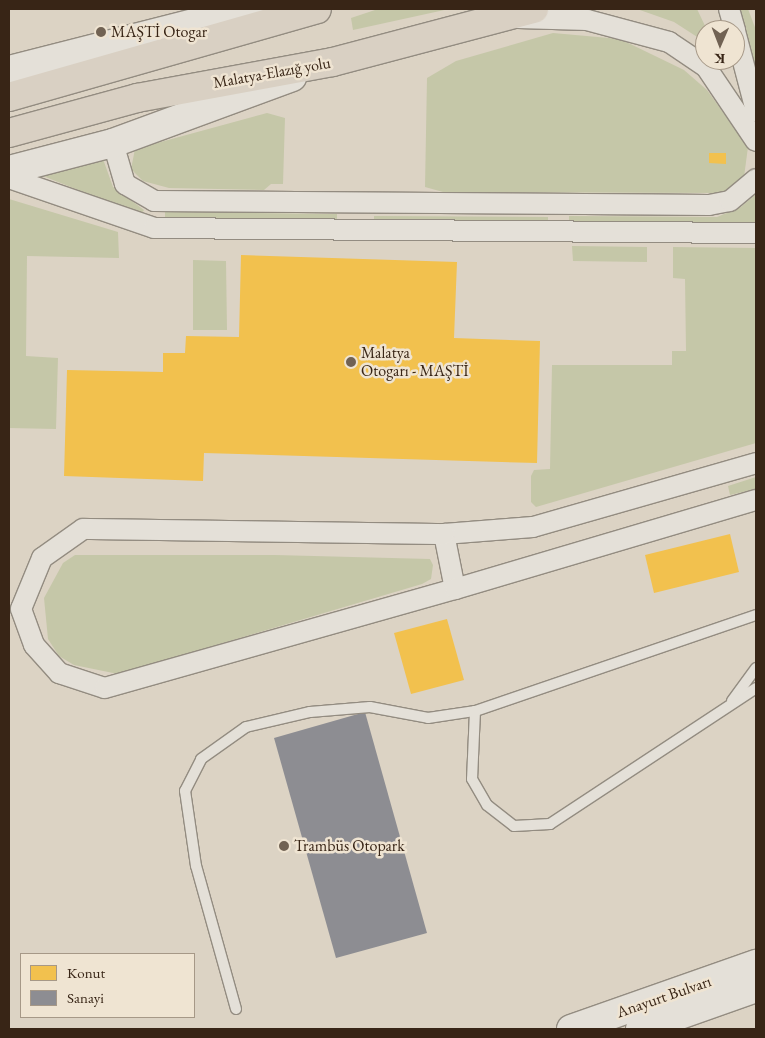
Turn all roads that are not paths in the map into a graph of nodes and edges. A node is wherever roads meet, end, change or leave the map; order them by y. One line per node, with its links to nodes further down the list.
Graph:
1 (248, 9): 7 (street)
2 (317, 9): 8 (highway)
3 (534, 9): 4 (highway, Malatya-Elazığ yolu)
4 (501, 18): 5 (highway, Malatya-Elazığ yolu); 11 (street)
5 (333, 62): 10 (highway, Malatya-Elazığ yolu); 12 (street)
6 (745, 69): 9 (street)
7 (9, 70)
8 (9, 96)
9 (756, 111)
10 (9, 133)
11 (756, 141)
12 (113, 143): 13 (street); 16 (street)
13 (9, 170)
14 (9, 178): 18 (street)
15 (756, 179): 17 (street)
16 (154, 201): 17 (street); 18 (street)
17 (558, 204): 19 (street)
18 (154, 228): 19 (street)
19 (558, 232): 20 (street)
20 (756, 233)
21 (756, 463): 23 (street)
22 (756, 500): 24 (street)
23 (444, 534): 24 (street); 24 (street)
24 (455, 589)
25 (756, 616): 29 (lane)
26 (756, 668): 28 (lane)
27 (756, 688): 28 (lane)
28 (728, 707): 29 (lane)
29 (475, 712): 32 (lane)
30 (756, 964): 33 (street, Anayurt Bulvarı)
31 (756, 988): 34 (street, Anayurt Bulvarı)
32 (236, 1008)
33 (571, 1029)
34 (640, 1029)

